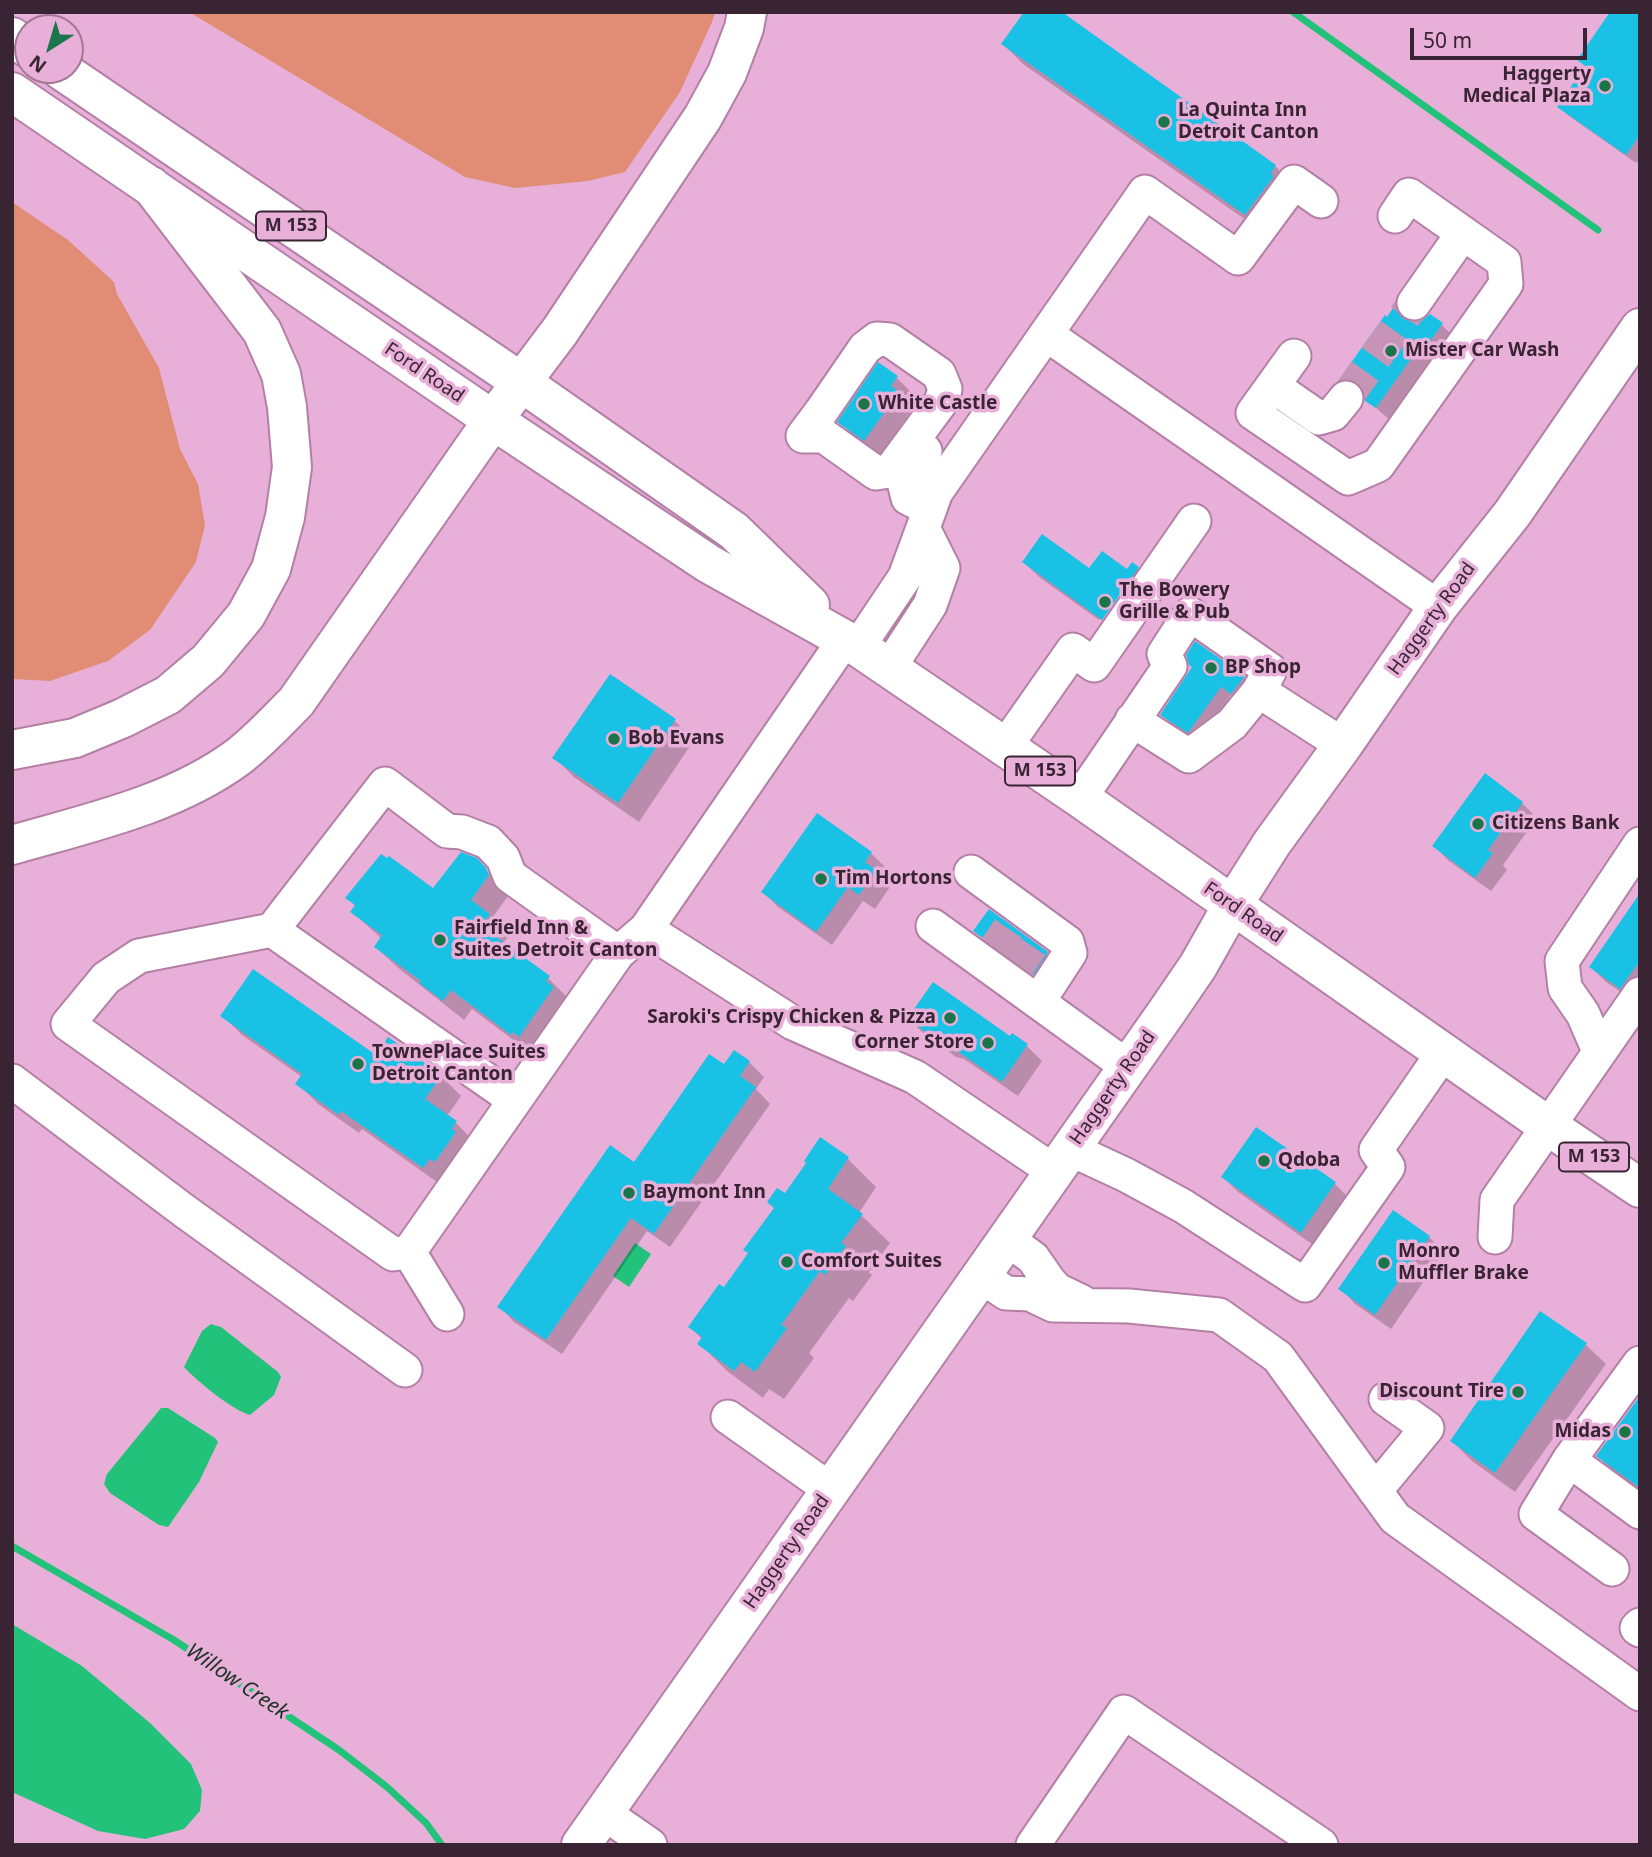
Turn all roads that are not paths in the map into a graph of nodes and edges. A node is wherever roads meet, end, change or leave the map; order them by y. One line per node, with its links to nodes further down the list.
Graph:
1 (747, 12): 12 (main road)
2 (82, 84): 12 (main road, Ford Road / M 153)
3 (12, 92): 4 (main road, Ford Road / M 153)
4 (151, 186): 15 (main road, Ford Road / M 153); 25 (main road)
5 (1321, 201): 10 (lane)
6 (1395, 216): 7 (lane)
7 (1463, 233): 8 (lane); 13 (lane)
8 (1414, 303)
9 (1640, 328): 19 (main road, Haggerty Road)
10 (1046, 334): 17 (lane); 19 (lane)
11 (1294, 356): 13 (lane)
12 (521, 382): 15 (main road); 20 (main road, Ford Road / M 153)
13 (1273, 386): 14 (lane)
14 (1346, 398)
15 (494, 420): 20 (main road, Ford Road / M 153); 28 (main road)
16 (799, 428): 17 (lane)
17 (926, 518): 20 (lane)
18 (1194, 521): 24 (lane)
19 (1438, 607): 23 (main road, Haggerty Road)
20 (864, 651): 24 (main road, Ford Road / M 153); 33 (lane)
21 (1259, 691): 22 (lane); 22 (lane); 23 (lane)
22 (1132, 720): 26 (lane)
23 (1343, 745): 30 (main road, Haggerty Road)
24 (1005, 747): 26 (main road, Ford Road / M 153)
25 (12, 750)
26 (1080, 798): 30 (main road, Ford Road / M 153)
27 (1640, 844): 37 (lane)
28 (12, 845)
29 (971, 872): 36 (lane)
30 (1232, 906): 38 (main road, Ford Road / M 153); 39 (main road, Haggerty Road)
31 (933, 926): 36 (lane)
32 (272, 929): 34 (lane); 41 (lane); 47 (lane)
33 (646, 929): 34 (lane); 43 (lane)
34 (618, 953): 41 (lane)
35 (1640, 994): 37 (lane)
36 (1038, 1002): 39 (lane)
37 (1599, 1051): 42 (lane)
38 (1443, 1053): 42 (main road, Ford Road / M 153); 43 (lane)
39 (1128, 1067): 43 (main road, Haggerty Road)
40 (12, 1081): 52 (lane)
41 (515, 1100): 47 (lane)
42 (1548, 1126): 44 (main road, Ford Road / M 153); 45 (lane)
43 (1062, 1161): 46 (main road, Haggerty Road)
44 (1640, 1188)
45 (1495, 1237)
46 (1007, 1239): 48 (main road, Haggerty Road); 49 (lane)
47 (409, 1252): 50 (lane)
48 (981, 1276): 49 (lane); 56 (main road, Haggerty Road)
49 (1087, 1305): 57 (lane)
50 (447, 1314)
51 (1640, 1363): 55 (lane)
52 (405, 1370)
53 (1386, 1399): 57 (lane)
54 (728, 1417): 56 (lane)
55 (1569, 1460): 58 (lane); 59 (lane)
56 (831, 1490): 63 (main road, Haggerty Road)
57 (1375, 1491): 62 (lane)
58 (1640, 1512)
59 (1612, 1569)
60 (1640, 1625): 61 (lane)
61 (1640, 1630)
62 (1635, 1681)
63 (604, 1813): 64 (main road, Haggerty Road); 65 (lane)
64 (581, 1845)
65 (650, 1845)
66 (1033, 1845): 67 (lane)
67 (1321, 1845)

